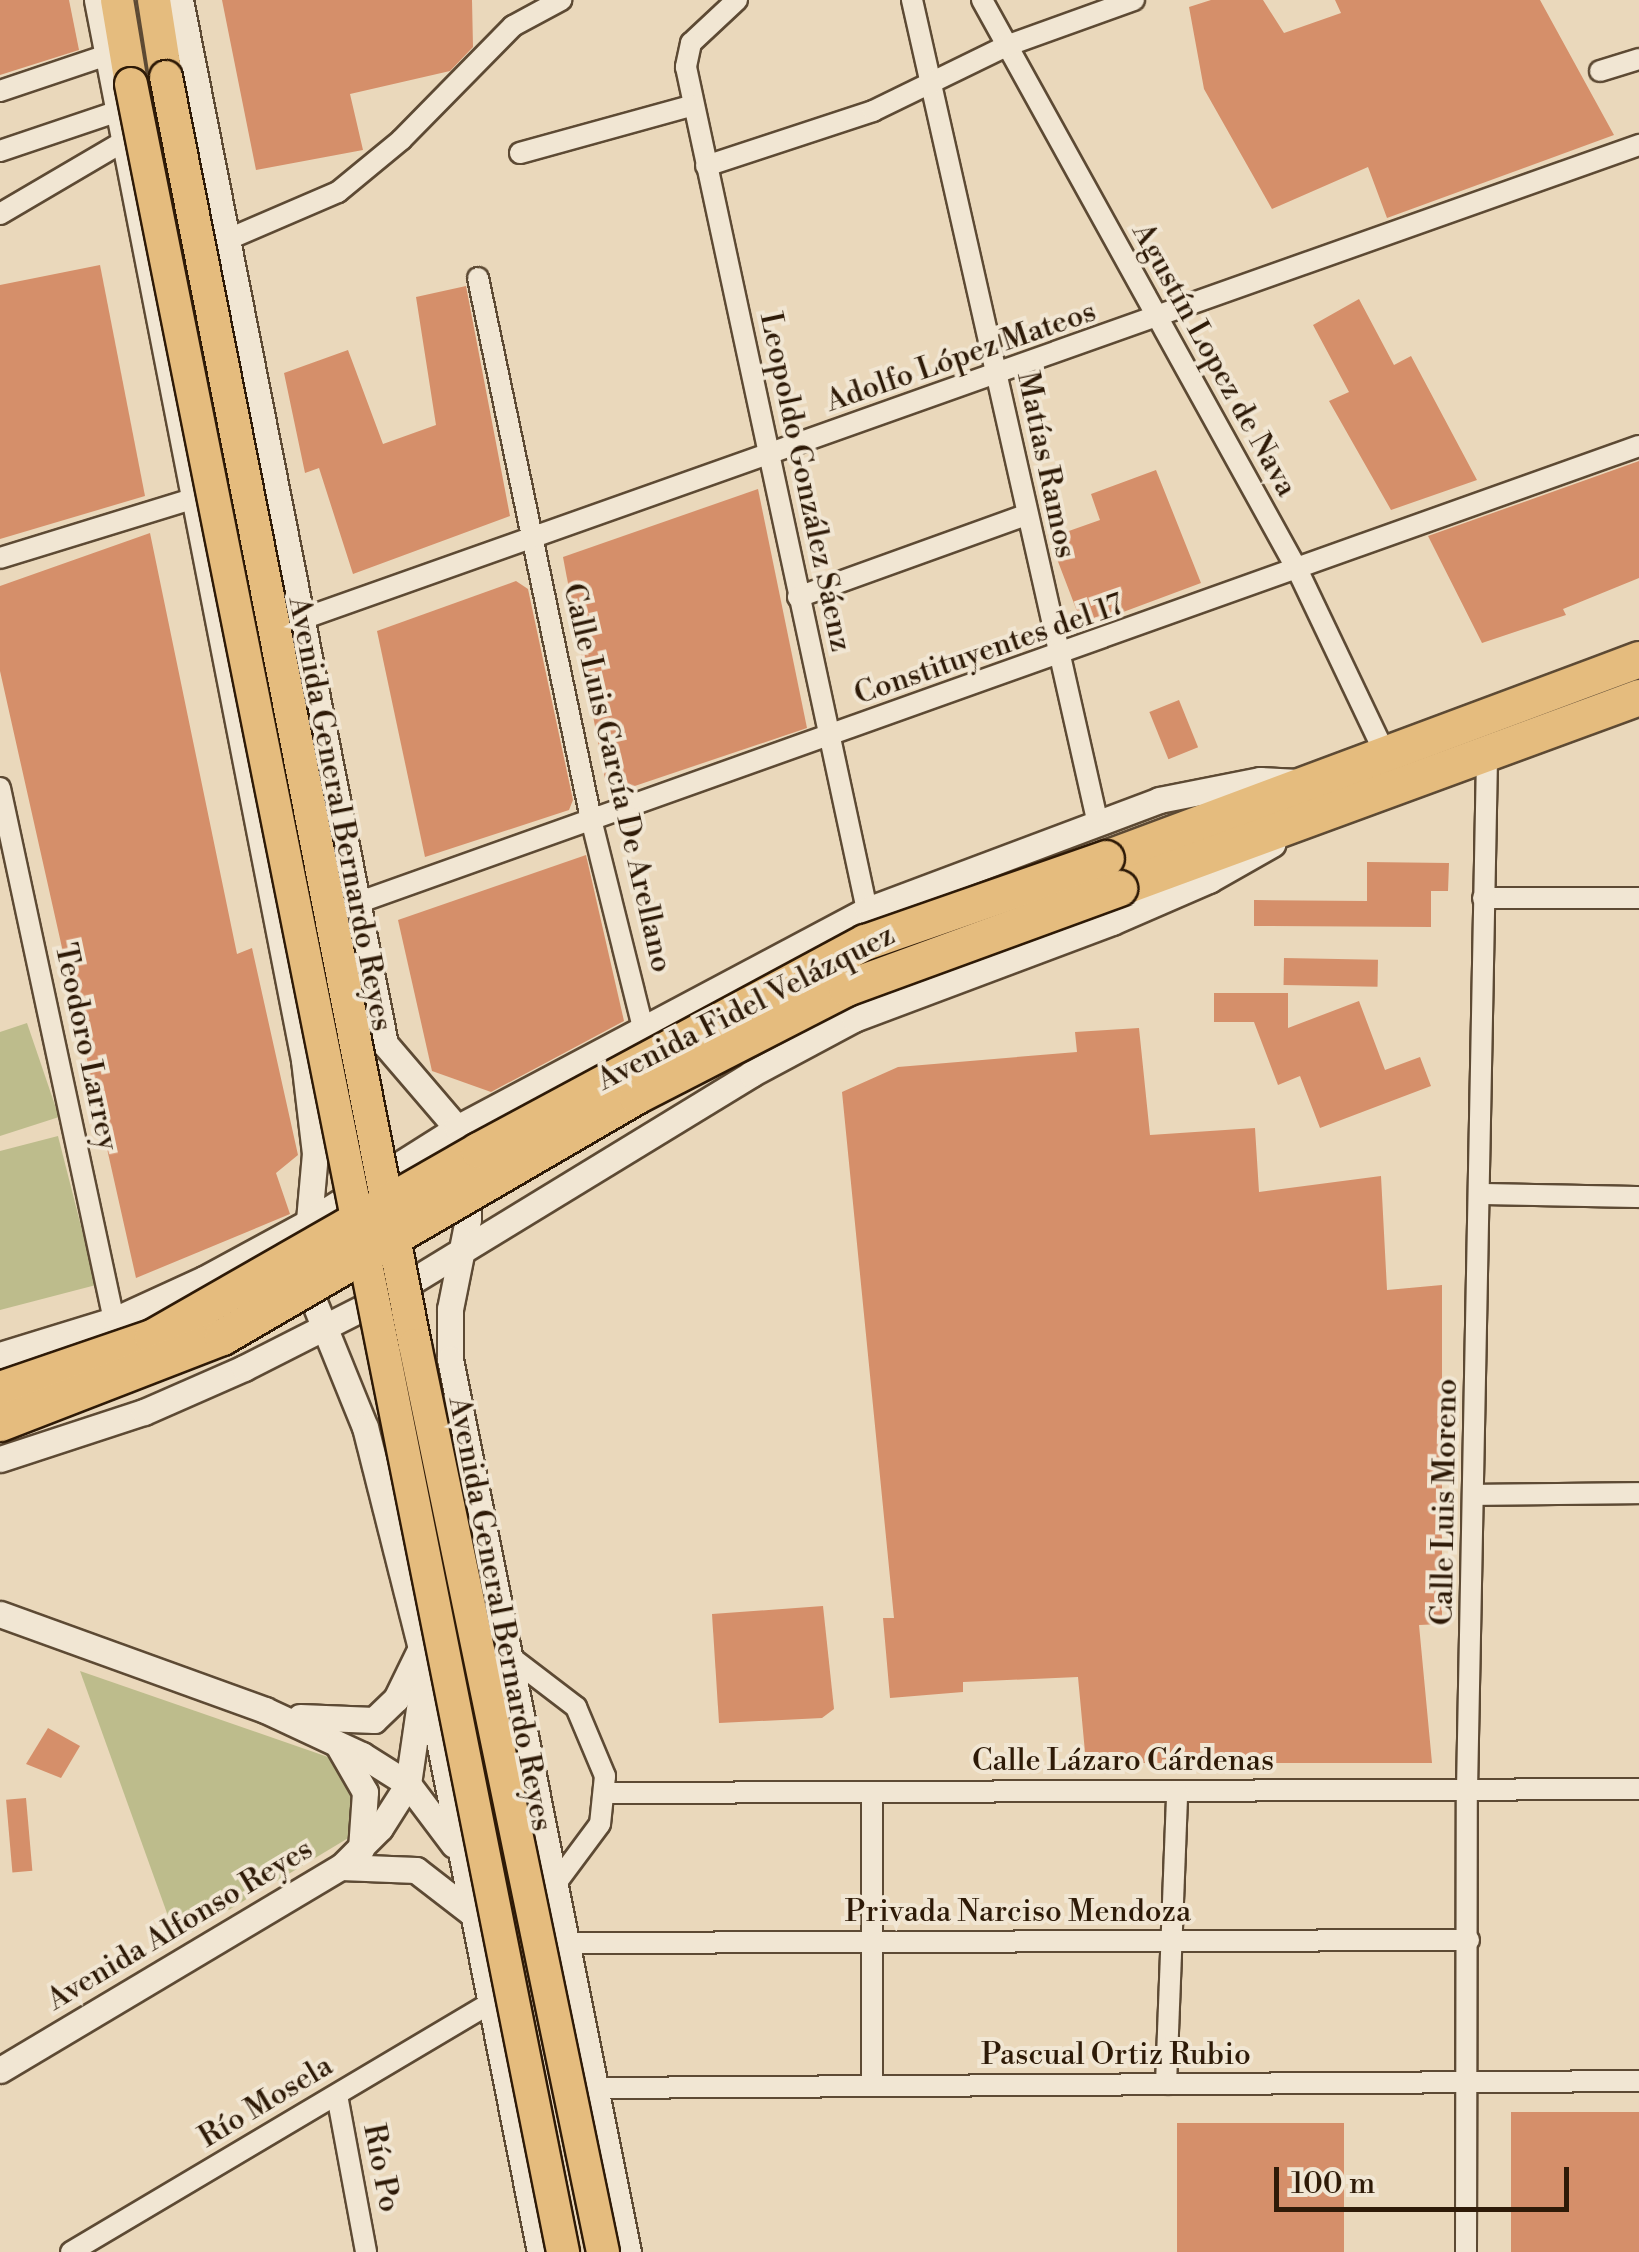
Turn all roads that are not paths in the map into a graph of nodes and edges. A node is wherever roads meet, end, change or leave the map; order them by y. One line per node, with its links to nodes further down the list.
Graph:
1 (97, 0): 12 (street, Avenida General Bernardo Reyes)
2 (117, 0): 17 (main road, Avenida General Bernardo Reyes)
3 (154, 0): 107 (main road, Avenida General Bernardo Reyes, bridge)
4 (180, 0): 25 (street, Avenida General Bernardo Reyes)
5 (561, 0): 25 (street)
6 (737, 0): 18 (street, Leopoldo González Sáenz)
7 (912, 0): 15 (street, Matías Ramos)
8 (982, 0): 11 (street, Agustín Lopez de Nava)
9 (1134, 0): 10 (street)
10 (1093, 6): 11 (street)
11 (1006, 46): 15 (street); 27 (street, Agustín Lopez de Nava)
12 (107, 55): 16 (street); 17 (street, Avenida General Bernardo Reyes)
13 (1639, 59): 14 (street)
14 (1600, 71)
15 (930, 80): 23 (street); 28 (street, Matías Ramos)
16 (0, 91)
17 (124, 98): 19 (street, Avenida General Bernardo Reyes); 21 (street); 106 (main road, Avenida General Bernardo Reyes, bridge)
18 (694, 105): 22 (street); 23 (street, Leopoldo González Sáenz)
19 (121, 143): 24 (street); 31 (street, Avenida General Bernardo Reyes)
20 (1639, 145): 27 (street, Adolfo López Mateos)
21 (0, 151)
22 (520, 153)
23 (706, 166): 30 (street, Leopoldo González Sáenz)
24 (0, 214)
25 (224, 242): 37 (street, Avenida General Bernardo Reyes)
26 (478, 278): 33 (street, Calle Luis García De Arellano)
27 (1156, 320): 28 (street, Adolfo López Mateos); 35 (street, Agustín Lopez de Nava)
28 (996, 375): 30 (street, Adolfo López Mateos); 32 (street, Matías Ramos)
29 (1639, 446): 35 (street, Constituyentes del 17)
30 (770, 456): 33 (street, Adolfo López Mateos); 36 (street, Leopoldo González Sáenz)
31 (192, 498): 34 (street); 55 (street, Avenida General Bernardo Reyes)
32 (1026, 514): 36 (street); 38 (street, Matías Ramos)
33 (533, 540): 37 (street, Adolfo López Mateos); 45 (street, Calle Luis García De Arellano)
34 (0, 558)
35 (1298, 570): 38 (street, Constituyentes del 17); 42 (street, Agustín Lopez de Nava)
36 (798, 597): 41 (street, Leopoldo González Sáenz)
37 (302, 618): 51 (street, Avenida General Bernardo Reyes)
38 (1057, 658): 41 (street, Constituyentes del 17); 47 (street, Matías Ramos)
39 (1639, 658): 42 (highway, Avenida Fidel Velázquez)
40 (1639, 698): 43 (highway, Avenida Fidel Velázquez)
41 (829, 738): 45 (street, Constituyentes del 17); 52 (street, Leopoldo González Sáenz)
42 (1385, 754): 47 (highway, Avenida Fidel Velázquez)
43 (1487, 754): 46 (highway, Avenida Fidel Velázquez); 49 (street, Calle Luis Moreno)
44 (0, 788): 48 (street, Teodoro Larrey)
45 (591, 819): 51 (street, Constituyentes del 17); 53 (street, Calle Luis García De Arellano)
46 (1296, 826): 47 (highway, Avenida Fidel Velázquez); 58 (street)
47 (1108, 856): 52 (street); 67 (highway, Avenida Fidel Velázquez, bridge); 70 (highway, Avenida Fidel Velázquez, bridge)
48 (9, 880): 64 (street, Teodoro Larrey)
49 (1484, 898): 50 (street); 59 (street, Calle Luis Moreno)
50 (1639, 898)
51 (357, 903): 54 (street, Avenida General Bernardo Reyes)
52 (867, 910): 53 (street)
53 (643, 1028): 56 (street)
54 (384, 1044): 55 (street); 57 (street, Avenida General Bernardo Reyes)
55 (304, 1060): 61 (street, Avenida General Bernardo Reyes)
56 (569, 1071): 57 (street); 58 (street)
57 (456, 1128): 61 (street); 62 (street, Avenida General Bernardo Reyes)
58 (611, 1160): 62 (street)
59 (1480, 1194): 60 (street); 74 (street, Calle Luis Moreno)
60 (1639, 1197)
61 (307, 1223): 63 (street); 65 (street, Avenida General Bernardo Reyes)
62 (462, 1250): 65 (street); 69 (street, Avenida General Bernardo Reyes)
63 (174, 1291): 64 (street); 68 (street)
64 (114, 1320): 66 (street)
65 (322, 1329): 68 (street); 71 (street, Avenida General Bernardo Reyes)
66 (0, 1355)
67 (0, 1389)
68 (190, 1390): 72 (street)
69 (459, 1405): 71 (street); 76 (street, Avenida General Bernardo Reyes)
70 (0, 1422)
71 (365, 1426): 77 (street, Avenida General Bernardo Reyes)
72 (0, 1459)
73 (1639, 1494): 74 (street)
74 (1476, 1495): 81 (street, Calle Luis Moreno)
75 (0, 1614): 78 (street)
76 (504, 1652): 85 (street); 89 (street, Avenida General Bernardo Reyes)
77 (422, 1658): 78 (street); 80 (street, Avenida Alfonso Reyes); 87 (street, Avenida General Bernardo Reyes)
78 (265, 1710): 79 (street)
79 (338, 1745): 80 (street); 86 (street)
80 (408, 1784): 86 (street, Avenida Alfonso Reyes); 87 (street)
81 (1467, 1790): 82 (street, Calle Lázaro Cárdenas); 83 (street, Calle Lázaro Cárdenas); 91 (street, Calle Luis Moreno)
82 (1639, 1790)
83 (1177, 1791): 84 (street, Calle Lázaro Cárdenas); 93 (street)
84 (872, 1792): 85 (street, Calle Lázaro Cárdenas); 92 (street)
85 (608, 1793): 89 (street)
86 (361, 1849): 88 (street, Avenida Alfonso Reyes)
87 (461, 1856): 90 (street, Avenida General Bernardo Reyes)
88 (342, 1867): 90 (street, Avenida Alfonso Reyes); 96 (street, Avenida Alfonso Reyes)
89 (554, 1886): 94 (street, Avenida General Bernardo Reyes)
90 (474, 1915): 95 (street, Avenida General Bernardo Reyes)
91 (1469, 1940): 93 (street, Privada Narciso Mendoza); 98 (street, Calle Luis Moreno)
92 (876, 1942): 93 (street, Privada Narciso Mendoza); 94 (street, Privada Narciso Mendoza); 100 (street)
93 (1171, 1942): 99 (street)
94 (566, 1943): 101 (street, Avenida General Bernardo Reyes)
95 (492, 2004): 102 (street, Río Mosela); 105 (street, Avenida General Bernardo Reyes)
96 (0, 2070)
97 (1639, 2081): 98 (street, Pascual Ortiz Rubio)
98 (1468, 2082): 99 (street, Pascual Ortiz Rubio); 109 (street, Calle Luis Moreno)
99 (1166, 2084): 100 (street, Pascual Ortiz Rubio)
100 (872, 2086): 101 (street, Pascual Ortiz Rubio)
101 (594, 2088): 108 (street, Avenida General Bernardo Reyes)
102 (337, 2095): 103 (street, Río Mosela); 104 (street, Río Po)
103 (72, 2252)
104 (366, 2252)
105 (540, 2252)
106 (563, 2252)
107 (603, 2252)
108 (628, 2252)
109 (1466, 2252)

